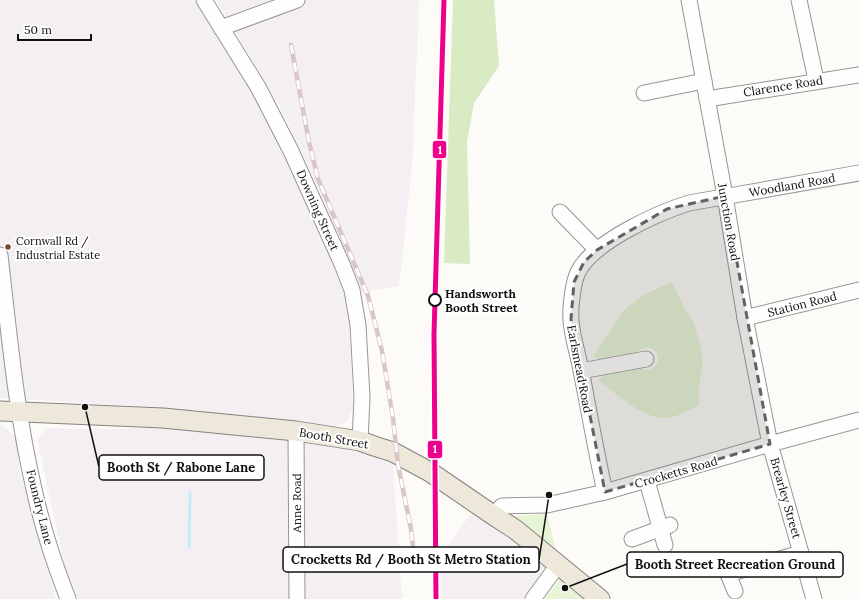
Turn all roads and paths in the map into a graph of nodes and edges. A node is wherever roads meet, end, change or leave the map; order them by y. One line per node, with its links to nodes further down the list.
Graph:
1 (204, 0): 5 (street, Downing Street)
2 (297, 0): 5 (street)
3 (689, 0): 8 (street, Junction Road)
4 (799, 0): 7 (street)
5 (221, 28): 24 (street, Downing Street)
6 (859, 74): 7 (street, Clarence Road)
7 (816, 80): 10 (street, Clarence Road)
8 (704, 81): 9 (street); 10 (street, Junction Road)
9 (644, 93)
10 (708, 99): 12 (street, Junction Road)
11 (859, 173): 12 (street, Woodland Road)
12 (725, 196): 14 (street, Earlsmead Road); 17 (street, Junction Road)
13 (560, 212): 14 (street)
14 (597, 250): 19 (street, Earlsmead Road)
15 (0, 255): 21 (street, Foundry Lane)
16 (859, 290): 17 (street, Station Road)
17 (745, 318): 25 (street, Junction Road)
18 (646, 359): 19 (street)
19 (581, 370): 27 (street, Earlsmead Road)
20 (0, 412): 21 (main road, Booth Street)
21 (20, 412): 23 (main road, Booth Street); 35 (street, Foundry Lane)
22 (859, 420): 25 (street, Crocketts Road)
23 (296, 431): 24 (main road, Booth Street); 36 (street, Anne Road)
24 (360, 441): 28 (main road, Booth Street)
25 (770, 444): 26 (street, Crocketts Road); 32 (street, Brearley Street)
26 (646, 480): 27 (street, Crocketts Road); 29 (street)
27 (605, 492): 28 (street, Crocketts Road)
28 (493, 514): 33 (main road, Booth Street)
29 (665, 527): 30 (street); 31 (street)
30 (632, 539)
31 (665, 545)
32 (801, 552): 34 (street); 39 (street, Brearley Street)
33 (558, 565): 37 (street); 38 (main road, Booth Street)
34 (735, 592)
35 (68, 599)
36 (297, 599)
37 (533, 599)
38 (600, 599)
39 (814, 599)

